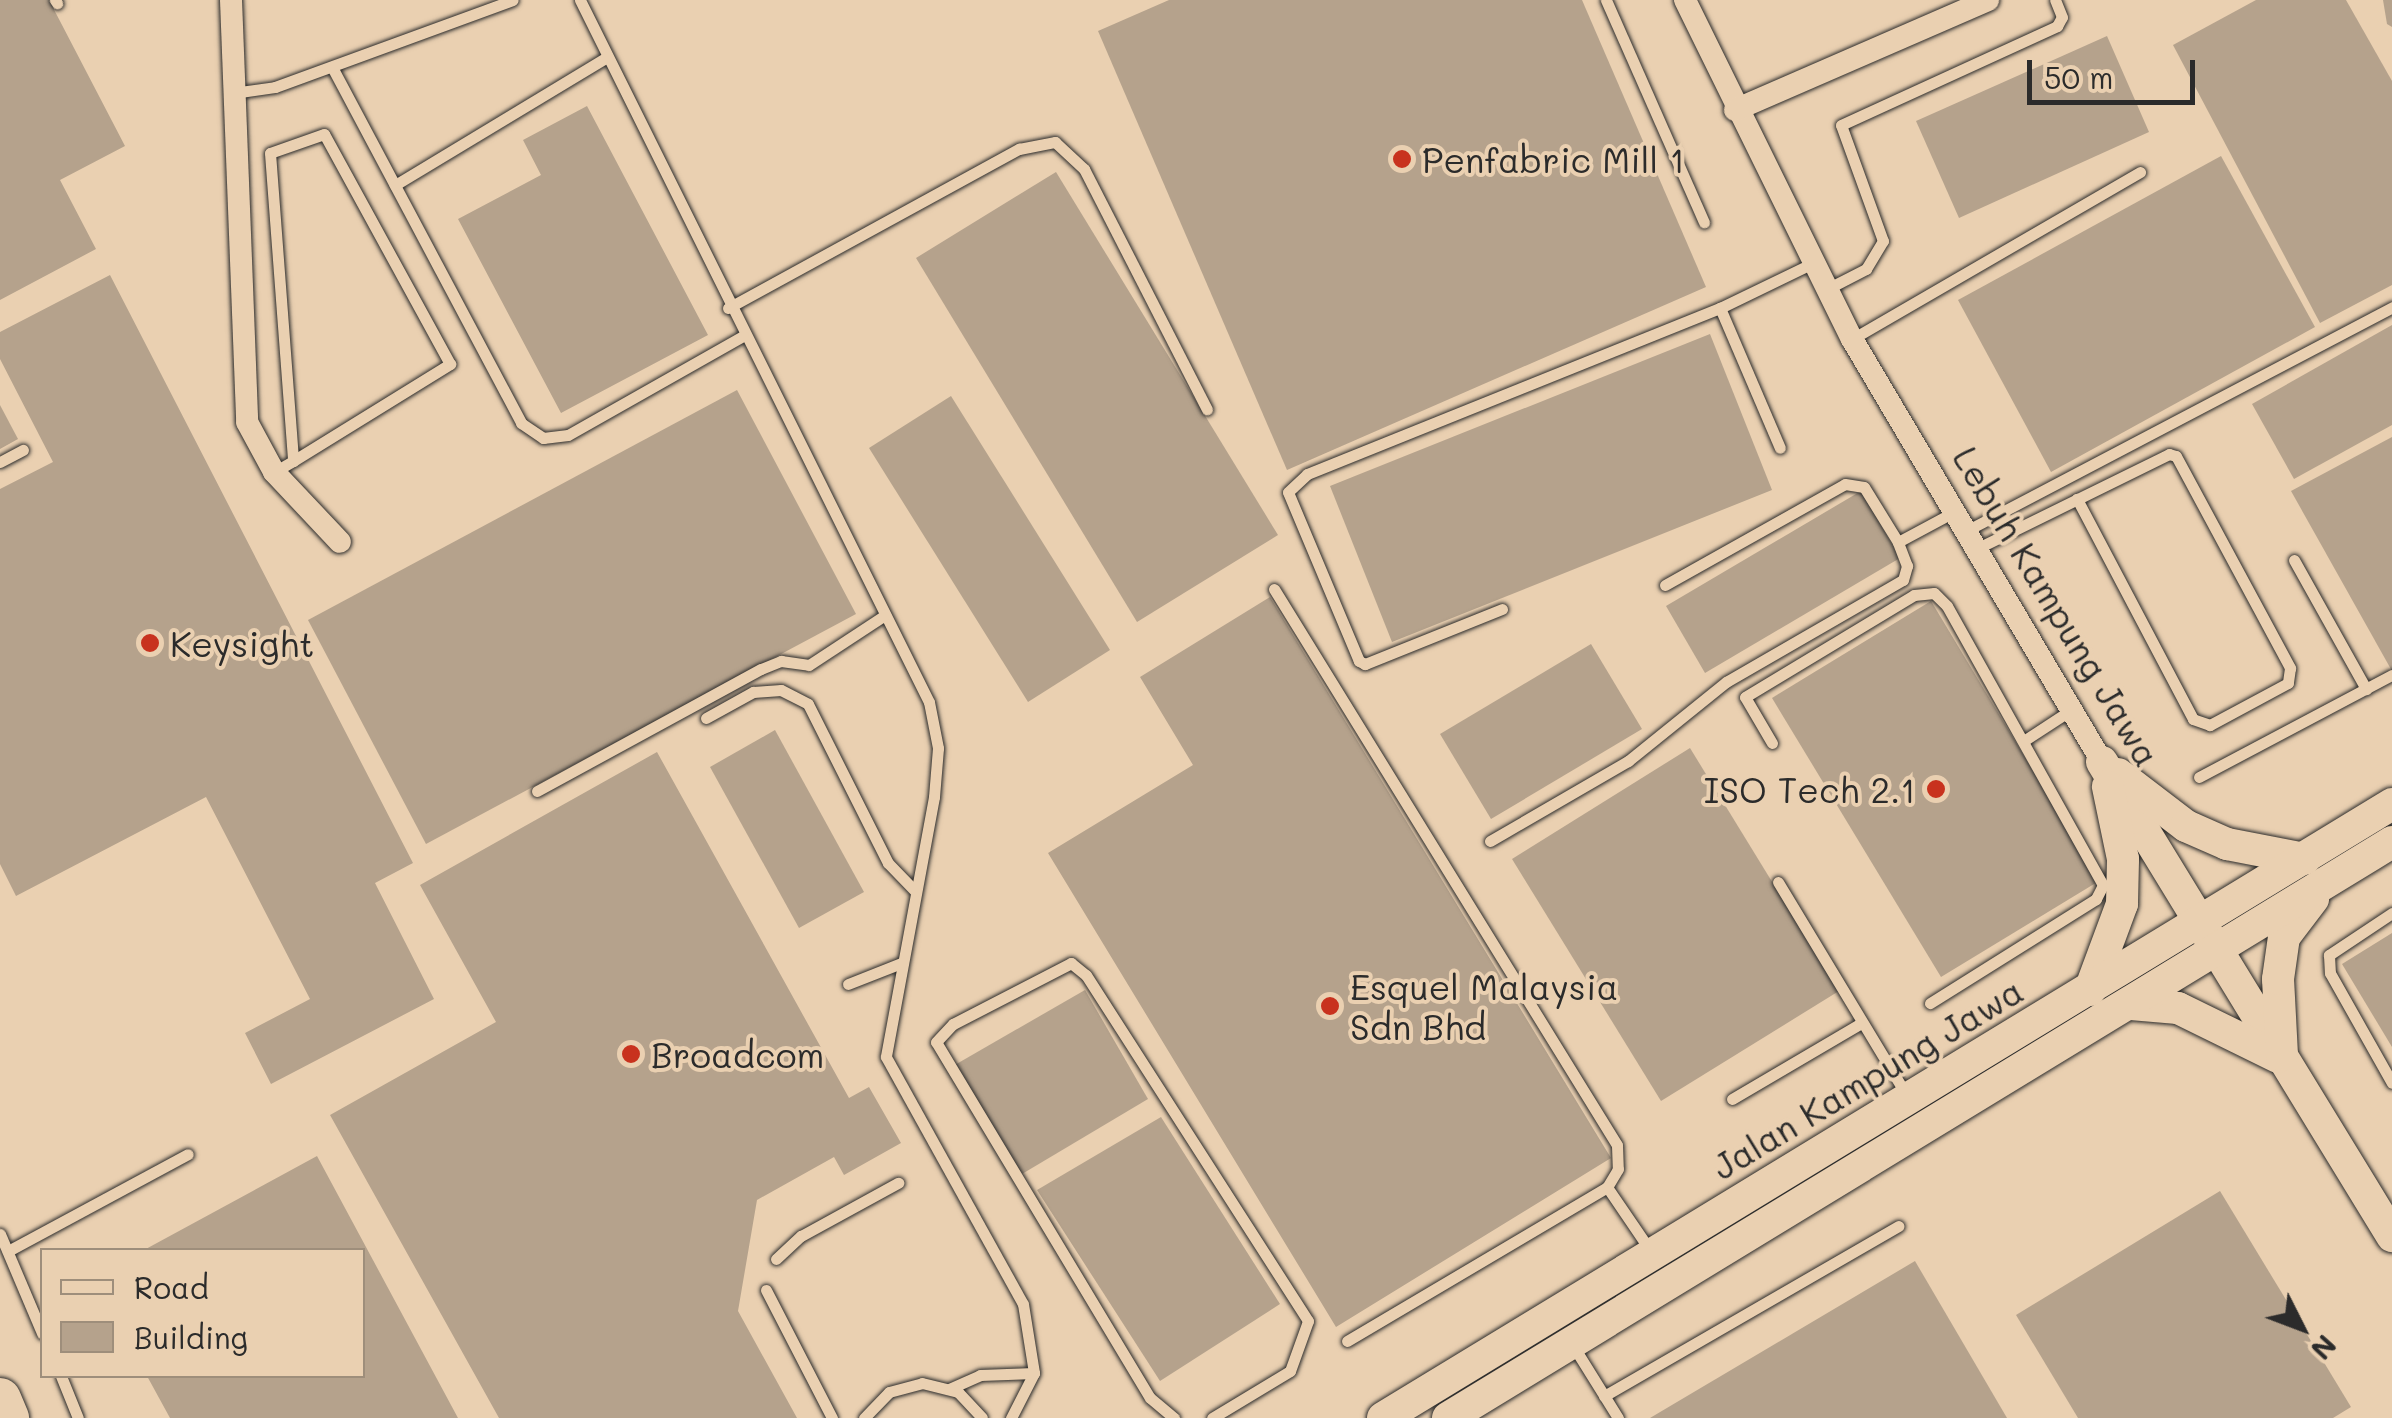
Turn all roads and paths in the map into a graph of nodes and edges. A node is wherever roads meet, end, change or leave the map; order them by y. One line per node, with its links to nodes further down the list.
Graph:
1 (231, 0): 10 (street)
2 (513, 0): 9 (lane)
3 (580, 0): 8 (lane)
4 (1606, 0): 14 (lane)
5 (1685, 0): 11 (street, Lebuh Kampung Jawa)
6 (1988, 0): 11 (street)
7 (2055, 0): 16 (lane)
8 (606, 57): 13 (lane); 18 (lane)
9 (332, 67): 10 (lane); 13 (lane)
10 (233, 93): 26 (street)
11 (1735, 110): 15 (street, Lebuh Kampung Jawa)
12 (2140, 172): 21 (lane)
13 (395, 185): 20 (lane)
14 (1704, 222)
15 (1813, 263): 16 (street, Lebuh Kampung Jawa); 19 (lane)
16 (1827, 290): 21 (street, Lebuh Kampung Jawa)
17 (2392, 307): 28 (lane)
18 (728, 308): 20 (lane); 22 (lane)
19 (1720, 308): 23 (lane); 34 (lane)
20 (743, 336): 35 (lane)
21 (1852, 338): 28 (street, Lebuh Kampung Jawa)
22 (1207, 409)
23 (1780, 448)
24 (23, 450): 25 (lane)
25 (0, 462)
26 (284, 467): 26 (lane); 29 (street)
27 (2076, 499): 27 (lane); 28 (lane)
28 (1964, 531): 30 (lane); 38 (street, Lebuh Kampung Jawa)
29 (340, 542)
30 (1898, 542): 32 (lane); 46 (lane)
31 (2294, 560): 37 (lane)
32 (1665, 586)
33 (1274, 589): 66 (lane)
34 (1502, 609)
35 (885, 616): 44 (lane); 50 (lane)
36 (2392, 675): 37 (lane)
37 (2366, 689): 43 (lane)
38 (2071, 710): 40 (lane); 42 (street, Lebuh Kampung Jawa)
39 (706, 718): 50 (lane)
40 (2025, 740): 41 (lane); 56 (lane)
41 (1772, 742)
42 (2102, 762): 48 (street); 52 (street, Lebuh Kampung Jawa); 55 (street)
43 (2199, 778)
44 (537, 791)
45 (2392, 804): 48 (street, Jalan Kampung Jawa)
46 (1490, 841)
47 (2392, 842): 48 (street, Jalan Kampung Jawa)
48 (2316, 870): 52 (street, Jalan Kampung Jawa); 59 (street)
49 (1778, 882): 58 (lane)
50 (915, 891): 53 (lane)
51 (2392, 913): 60 (lane)
52 (2208, 937): 55 (street, Jalan Kampung Jawa); 57 (street, Jalan Kampung Jawa); 59 (street, Lebuh Kampung Jawa)
53 (900, 963): 54 (lane); 79 (lane)
54 (848, 984)
55 (2090, 990): 62 (street, Jalan Kampung Jawa)
56 (1930, 1003)
57 (2131, 1004): 59 (street); 63 (street, Jalan Kampung Jawa)
58 (1860, 1024): 61 (lane); 62 (lane)
59 (2282, 1059): 69 (street, Lebuh Kampung Jawa)
60 (2392, 1083)
61 (1732, 1099)
62 (1909, 1099): 63 (lane); 71 (street, Jalan Kampung Jawa)
63 (1929, 1126): 73 (street, Jalan Kampung Jawa)
64 (188, 1154): 70 (lane)
65 (898, 1184): 72 (lane)
66 (1607, 1187): 71 (lane); 77 (lane)
67 (1898, 1226): 82 (lane)
68 (0, 1234): 70 (lane)
69 (2392, 1236)
70 (8, 1251): 76 (lane)
71 (1653, 1254): 73 (lane); 75 (street, Jalan Kampung Jawa)
72 (776, 1259)
73 (1671, 1284): 78 (street, Jalan Kampung Jawa)
74 (766, 1290): 86 (lane)
75 (1555, 1314): 78 (lane); 92 (street, Jalan Kampung Jawa)
76 (40, 1328)
77 (1348, 1340)
78 (1572, 1344): 82 (lane); 93 (street, Jalan Kampung Jawa)
79 (1034, 1372): 81 (lane); 89 (lane)
80 (62, 1378): 85 (lane)
81 (949, 1389): 87 (lane); 88 (lane)
82 (1604, 1396): 94 (lane)
83 (0, 1399): 84 (highway)
84 (8, 1418)
85 (78, 1418)
86 (832, 1418)
87 (864, 1418)
88 (982, 1418)
89 (1011, 1418)
90 (1174, 1418): 91 (lane)
91 (1212, 1418)
92 (1383, 1418)
93 (1448, 1418)
94 (1618, 1418)

